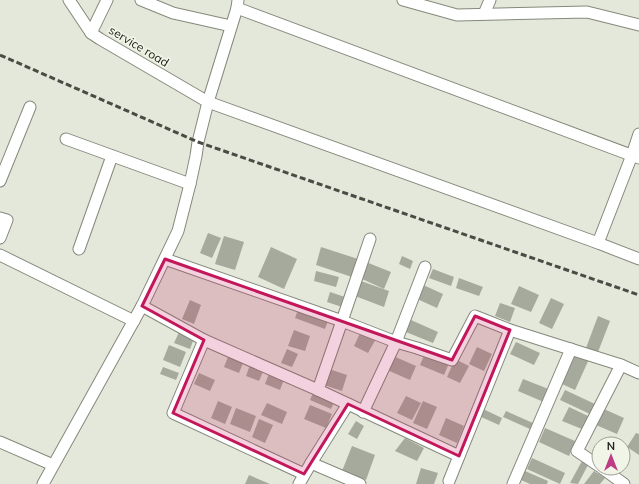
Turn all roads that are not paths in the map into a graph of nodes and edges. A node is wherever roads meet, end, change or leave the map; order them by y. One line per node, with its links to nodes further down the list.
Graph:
1 (70, 0): 10 (street, service road)
2 (107, 0): 10 (street)
3 (141, 0): 9 (street)
4 (403, 0): 7 (street)
5 (490, 0): 7 (street)
6 (238, 4): 9 (street); 16 (street)
7 (484, 14): 8 (street)
8 (639, 25)
9 (231, 26): 11 (street)
10 (91, 33): 11 (street, service road)
11 (208, 102): 18 (street); 22 (street, service road)
12 (30, 107): 17 (street)
13 (639, 134): 16 (street)
14 (66, 140): 15 (street)
15 (112, 156): 18 (street); 23 (street)
16 (636, 157): 22 (street)
17 (0, 181)
18 (190, 184): 26 (street)
19 (0, 218): 20 (street)
20 (0, 238)
21 (370, 239): 30 (street)
22 (598, 243): 25 (street, service road)
23 (79, 249)
24 (0, 255): 29 (street)
25 (639, 259)
26 (165, 260): 28 (street); 30 (street)
27 (425, 267): 33 (street)
28 (142, 306): 29 (street); 32 (street)
29 (134, 321): 44 (street)
30 (342, 321): 33 (street); 37 (street)
31 (510, 330): 33 (street); 34 (street); 41 (street)
32 (204, 340): 37 (street); 46 (street)
33 (396, 342): 39 (street)
34 (571, 349): 35 (street); 50 (street)
35 (621, 366): 36 (street); 42 (street)
36 (639, 373)
37 (318, 390): 38 (street)
38 (348, 404): 39 (street); 43 (street)
39 (363, 412): 41 (street)
40 (0, 442): 44 (street)
41 (459, 456): 47 (street)
42 (591, 461)
43 (311, 463): 46 (street); 49 (street)
44 (53, 465): 48 (street)
45 (613, 476): 51 (street)
46 (302, 479)
47 (451, 483)
48 (43, 484)
49 (360, 484)
50 (513, 484)
51 (624, 484)

